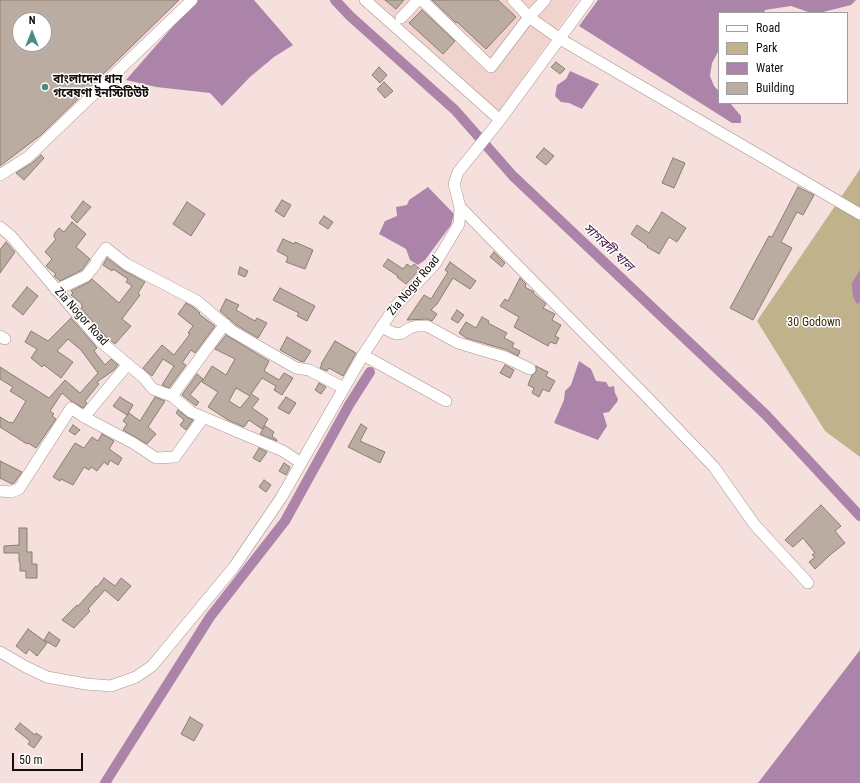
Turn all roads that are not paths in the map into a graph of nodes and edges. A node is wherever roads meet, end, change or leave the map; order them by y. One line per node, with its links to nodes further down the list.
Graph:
1 (192, 0): 12 (street)
2 (365, 0): 11 (street)
3 (418, 0): 9 (street)
4 (422, 0): 8 (street)
5 (513, 0): 8 (street)
6 (545, 0): 8 (street)
7 (588, 0): 10 (street, Zia Nogor Road)
8 (529, 17): 10 (street)
9 (401, 18)
10 (560, 39): 11 (street, Zia Nogor Road); 14 (street)
11 (498, 123): 13 (street, Zia Nogor Road)
12 (0, 175)
13 (460, 207): 18 (street, Zia Nogor Road); 29 (street)
14 (860, 214)
15 (0, 227): 16 (street, Zia Nogor Road)
16 (56, 290): 17 (street); 20 (street, Zia Nogor Road)
17 (225, 324): 22 (street); 23 (street)
18 (381, 327): 19 (street, Zia Nogor Road); 21 (street)
19 (363, 355): 22 (street, Zia Nogor Road); 24 (street)
20 (128, 364): 23 (street, Zia Nogor Road); 25 (street)
21 (530, 370)
22 (344, 388): 27 (street, Zia Nogor Road)
23 (172, 396): 26 (street, Zia Nogor Road)
24 (446, 401)
25 (84, 417): 26 (street); 28 (street)
26 (203, 418): 27 (street, Zia Nogor Road)
27 (301, 463): 30 (street, Zia Nogor Road)
28 (0, 491)
29 (808, 583)
30 (0, 652)

